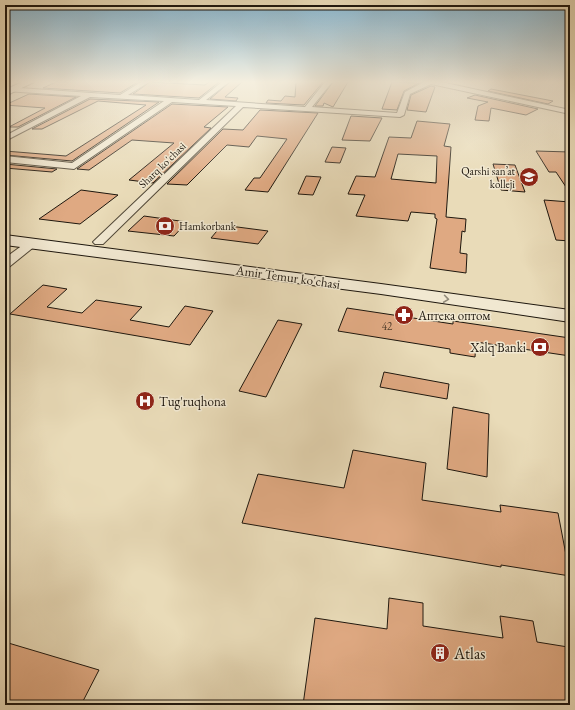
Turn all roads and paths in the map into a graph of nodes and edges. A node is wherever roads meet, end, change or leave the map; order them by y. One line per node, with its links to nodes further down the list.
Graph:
1 (49, 115): 4 (street)
2 (149, 115): 5 (street)
3 (230, 115): 8 (street, Sharq ko'chasi)
4 (5, 138)
5 (5, 159)
6 (5, 230): 8 (main road, Amir Temur ko'chasi)
7 (5, 240): 9 (main road, Amir Temur ko'chasi)
8 (99, 242): 11 (main road, Amir Temur ko'chasi)
9 (31, 244): 10 (street); 12 (main road, Amir Temur ko'chasi, one-way to 12)
10 (5, 264)
11 (570, 302)
12 (570, 316)

